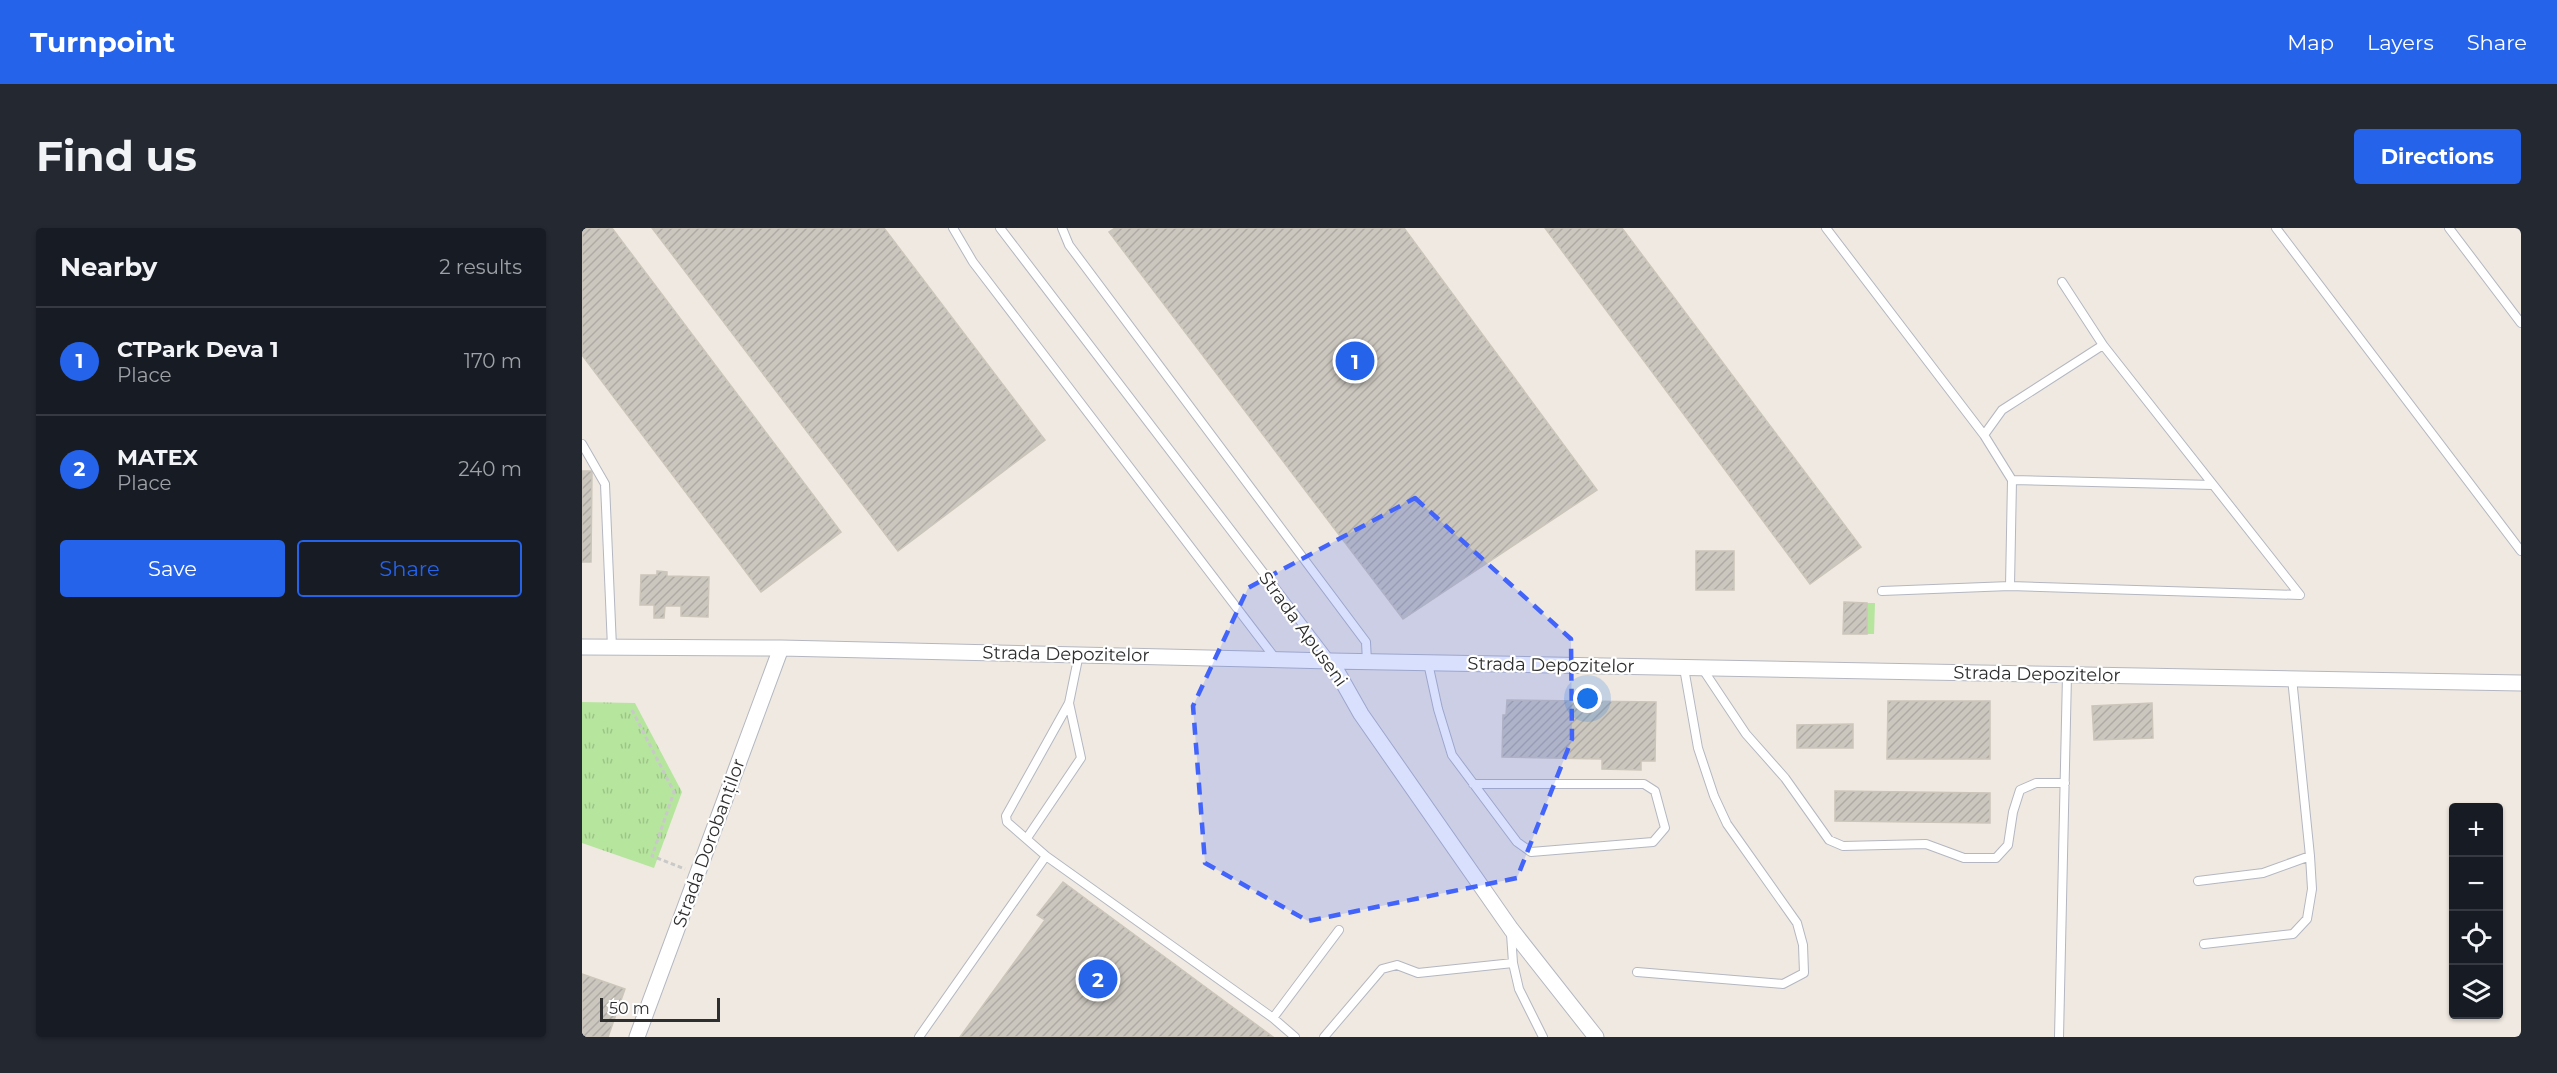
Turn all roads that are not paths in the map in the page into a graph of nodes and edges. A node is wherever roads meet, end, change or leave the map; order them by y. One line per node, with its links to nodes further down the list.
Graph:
1 (953, 228): 21 (lane)
2 (1000, 228): 22 (lane, Strada Apuseni)
3 (1062, 228): 23 (lane)
4 (1826, 228): 10 (lane)
5 (2276, 228): 14 (lane)
6 (2449, 228): 8 (lane)
7 (2062, 282): 9 (lane)
8 (2521, 323)
9 (2103, 345): 10 (lane); 13 (lane)
10 (1984, 435): 12 (lane)
11 (582, 444): 18 (lane)
12 (2012, 480): 13 (lane); 15 (lane)
13 (2213, 485): 15 (lane)
14 (2521, 551)
15 (2010, 586): 16 (lane)
16 (1882, 591)
17 (582, 647): 18 (street, Strada Depozitelor)
18 (612, 647): 19 (street, Strada Depozitelor)
19 (782, 648): 20 (street, Strada Depozitelor); 43 (street, Strada Dorobanților)
20 (1079, 654): 21 (street, Strada Depozitelor); 30 (lane)
21 (1275, 659): 22 (street, Strada Depozitelor)
22 (1331, 661): 23 (street, Strada Depozitelor); 37 (street, Strada Apuseni)
23 (1367, 662): 24 (street, Strada Depozitelor)
24 (1428, 663): 25 (street, Strada Depozitelor); 32 (lane)
25 (1684, 668): 26 (street, Strada Depozitelor); 41 (lane)
26 (1702, 668): 27 (street, Strada Depozitelor); 31 (lane)
27 (2067, 675): 28 (street, Strada Depozitelor); 31 (lane)
28 (2292, 678): 29 (street, Strada Depozitelor); 35 (lane)
29 (2521, 683)
30 (1069, 703): 33 (lane); 33 (lane)
31 (2065, 783): 49 (lane)
32 (1473, 784): 32 (lane)
33 (1027, 838): 34 (lane)
34 (1046, 856): 42 (lane); 44 (lane)
35 (2310, 856): 36 (lane); 39 (lane)
36 (2198, 881)
37 (1511, 929): 40 (lane); 48 (street, Strada Apuseni)
38 (1339, 930): 42 (lane)
39 (2204, 944)
40 (1513, 963): 46 (lane); 47 (lane)
41 (1637, 972)
42 (1273, 1018): 45 (lane)
43 (637, 1037)
44 (919, 1037)
45 (1295, 1037)
46 (1324, 1037)
47 (1543, 1037)
48 (1596, 1037)
49 (2059, 1037)

